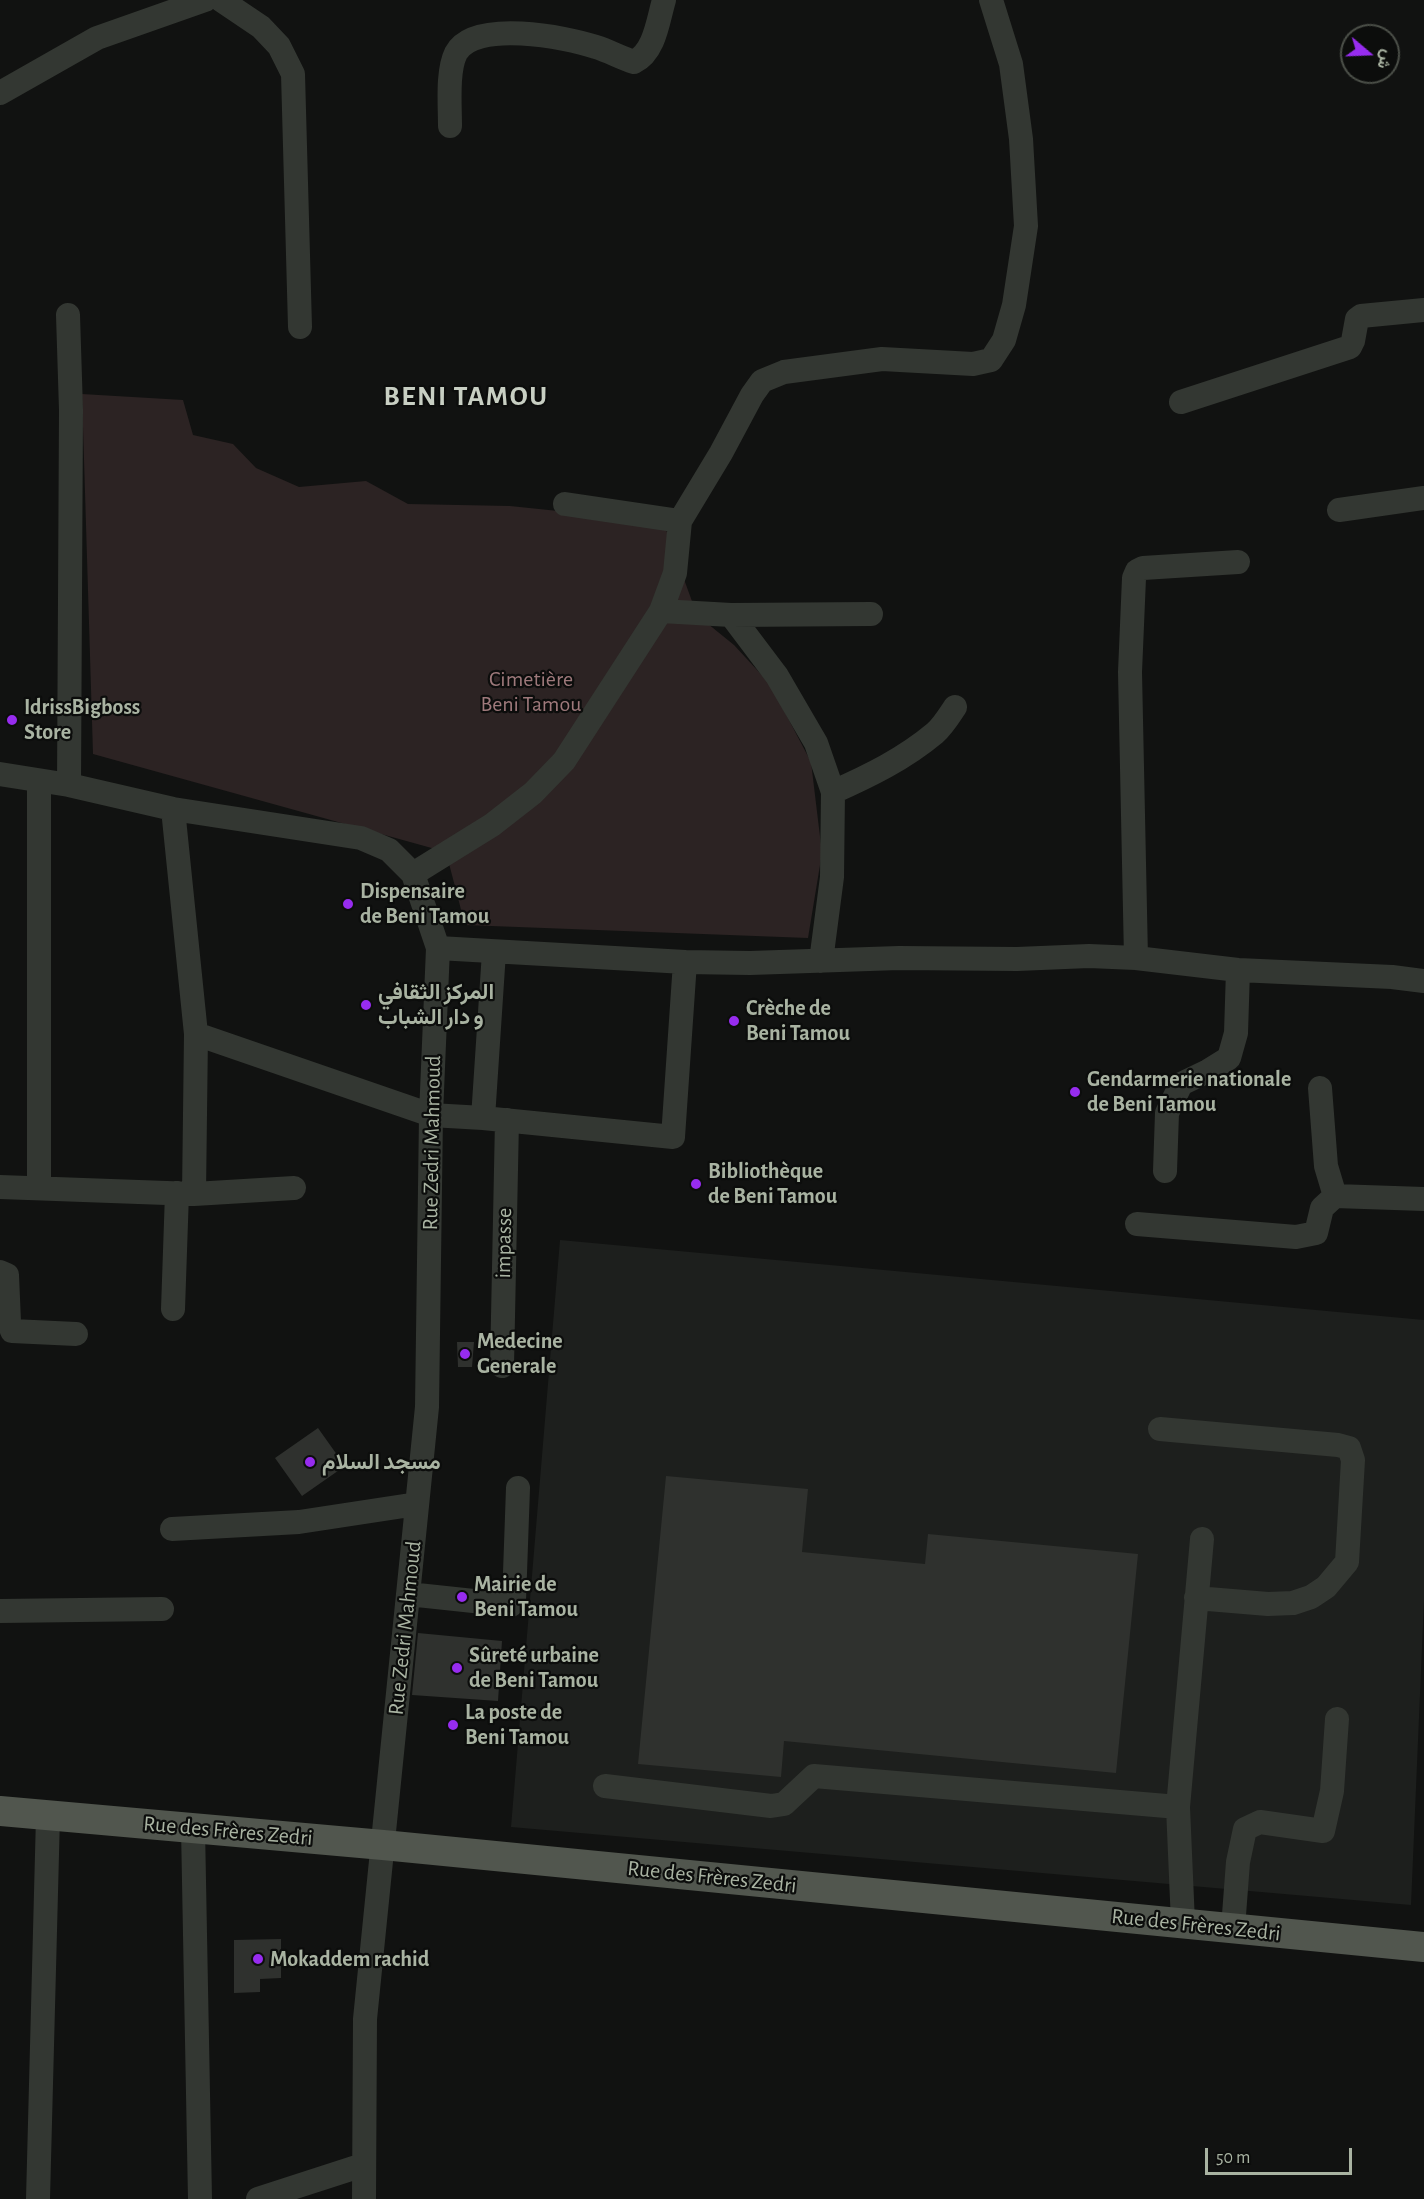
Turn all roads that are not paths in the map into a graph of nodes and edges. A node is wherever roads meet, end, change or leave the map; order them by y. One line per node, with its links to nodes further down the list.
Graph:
1 (206, 0): 5 (street)
2 (221, 0): 9 (street)
3 (664, 0): 6 (street)
4 (991, 0): 14 (street)
5 (0, 93)
6 (450, 126)
7 (1424, 310): 10 (street)
8 (68, 315): 22 (street)
9 (300, 327)
10 (1181, 402)
11 (1424, 498): 13 (street)
12 (565, 504): 14 (street)
13 (1339, 510)
14 (680, 521): 16 (street)
15 (1238, 562): 28 (street)
16 (661, 611): 18 (street); 25 (street)
17 (871, 614): 18 (street)
18 (731, 615): 23 (street)
19 (955, 707): 23 (street)
20 (0, 774): 21 (street, Rue Zedri Mahmoud)
21 (39, 782): 22 (street, Rue Zedri Mahmoud); 39 (street)
22 (69, 785): 24 (street, Rue Zedri Mahmoud)
23 (833, 792): 29 (street)
24 (173, 809): 25 (street, Rue Zedri Mahmoud); 33 (street)
25 (413, 874): 26 (street, Rue Zedri Mahmoud)
26 (438, 948): 27 (street); 35 (street, Rue Zedri Mahmoud)
27 (494, 952): 30 (street); 36 (street, impasse)
28 (1136, 958): 29 (street); 31 (street)
29 (821, 960): 30 (street)
30 (685, 962): 36 (street)
31 (1238, 970): 32 (street); 37 (street)
32 (1424, 981)
33 (196, 1034): 35 (street); 41 (street)
34 (1320, 1088): 42 (street)
35 (431, 1115): 36 (street); 51 (street, Rue Zedri Mahmoud)
36 (495, 1119): 48 (street, impasse)
37 (1165, 1171)
38 (0, 1187): 39 (street)
39 (39, 1188): 41 (street)
40 (294, 1188): 41 (street)
41 (186, 1194): 46 (street)
42 (1335, 1196): 43 (street); 44 (street)
43 (1424, 1199)
44 (1137, 1224)
45 (0, 1272): 47 (street)
46 (173, 1309)
47 (76, 1334)
48 (501, 1366)
49 (1160, 1429): 55 (street)
50 (518, 1488): 54 (street)
51 (417, 1504): 52 (street); 54 (street, Rue Zedri Mahmoud)
52 (172, 1529)
53 (1202, 1539): 55 (street)
54 (408, 1594): 64 (street, Rue Zedri Mahmoud)
55 (1196, 1598): 60 (street)
56 (162, 1609): 57 (street)
57 (0, 1611)
58 (1337, 1719): 66 (street)
59 (605, 1786): 60 (street)
60 (1178, 1807): 65 (street)
61 (0, 1811): 62 (main road, Rue des Frères Zedri)
62 (48, 1816): 63 (main road, Rue des Frères Zedri); 69 (street)
63 (193, 1828): 64 (main road, Rue des Frères Zedri); 70 (street)
64 (383, 1845): 65 (main road, Rue des Frères Zedri); 68 (street, Rue Zedri Mahmoud)
65 (1183, 1923): 66 (main road, Rue des Frères Zedri)
66 (1233, 1928): 67 (main road, Rue des Frères Zedri)
67 (1424, 1947)
68 (363, 2165): 71 (street); 72 (street, Rue Zedri Mahmoud)
69 (38, 2199)
70 (200, 2199)
71 (258, 2199)
72 (364, 2199)

